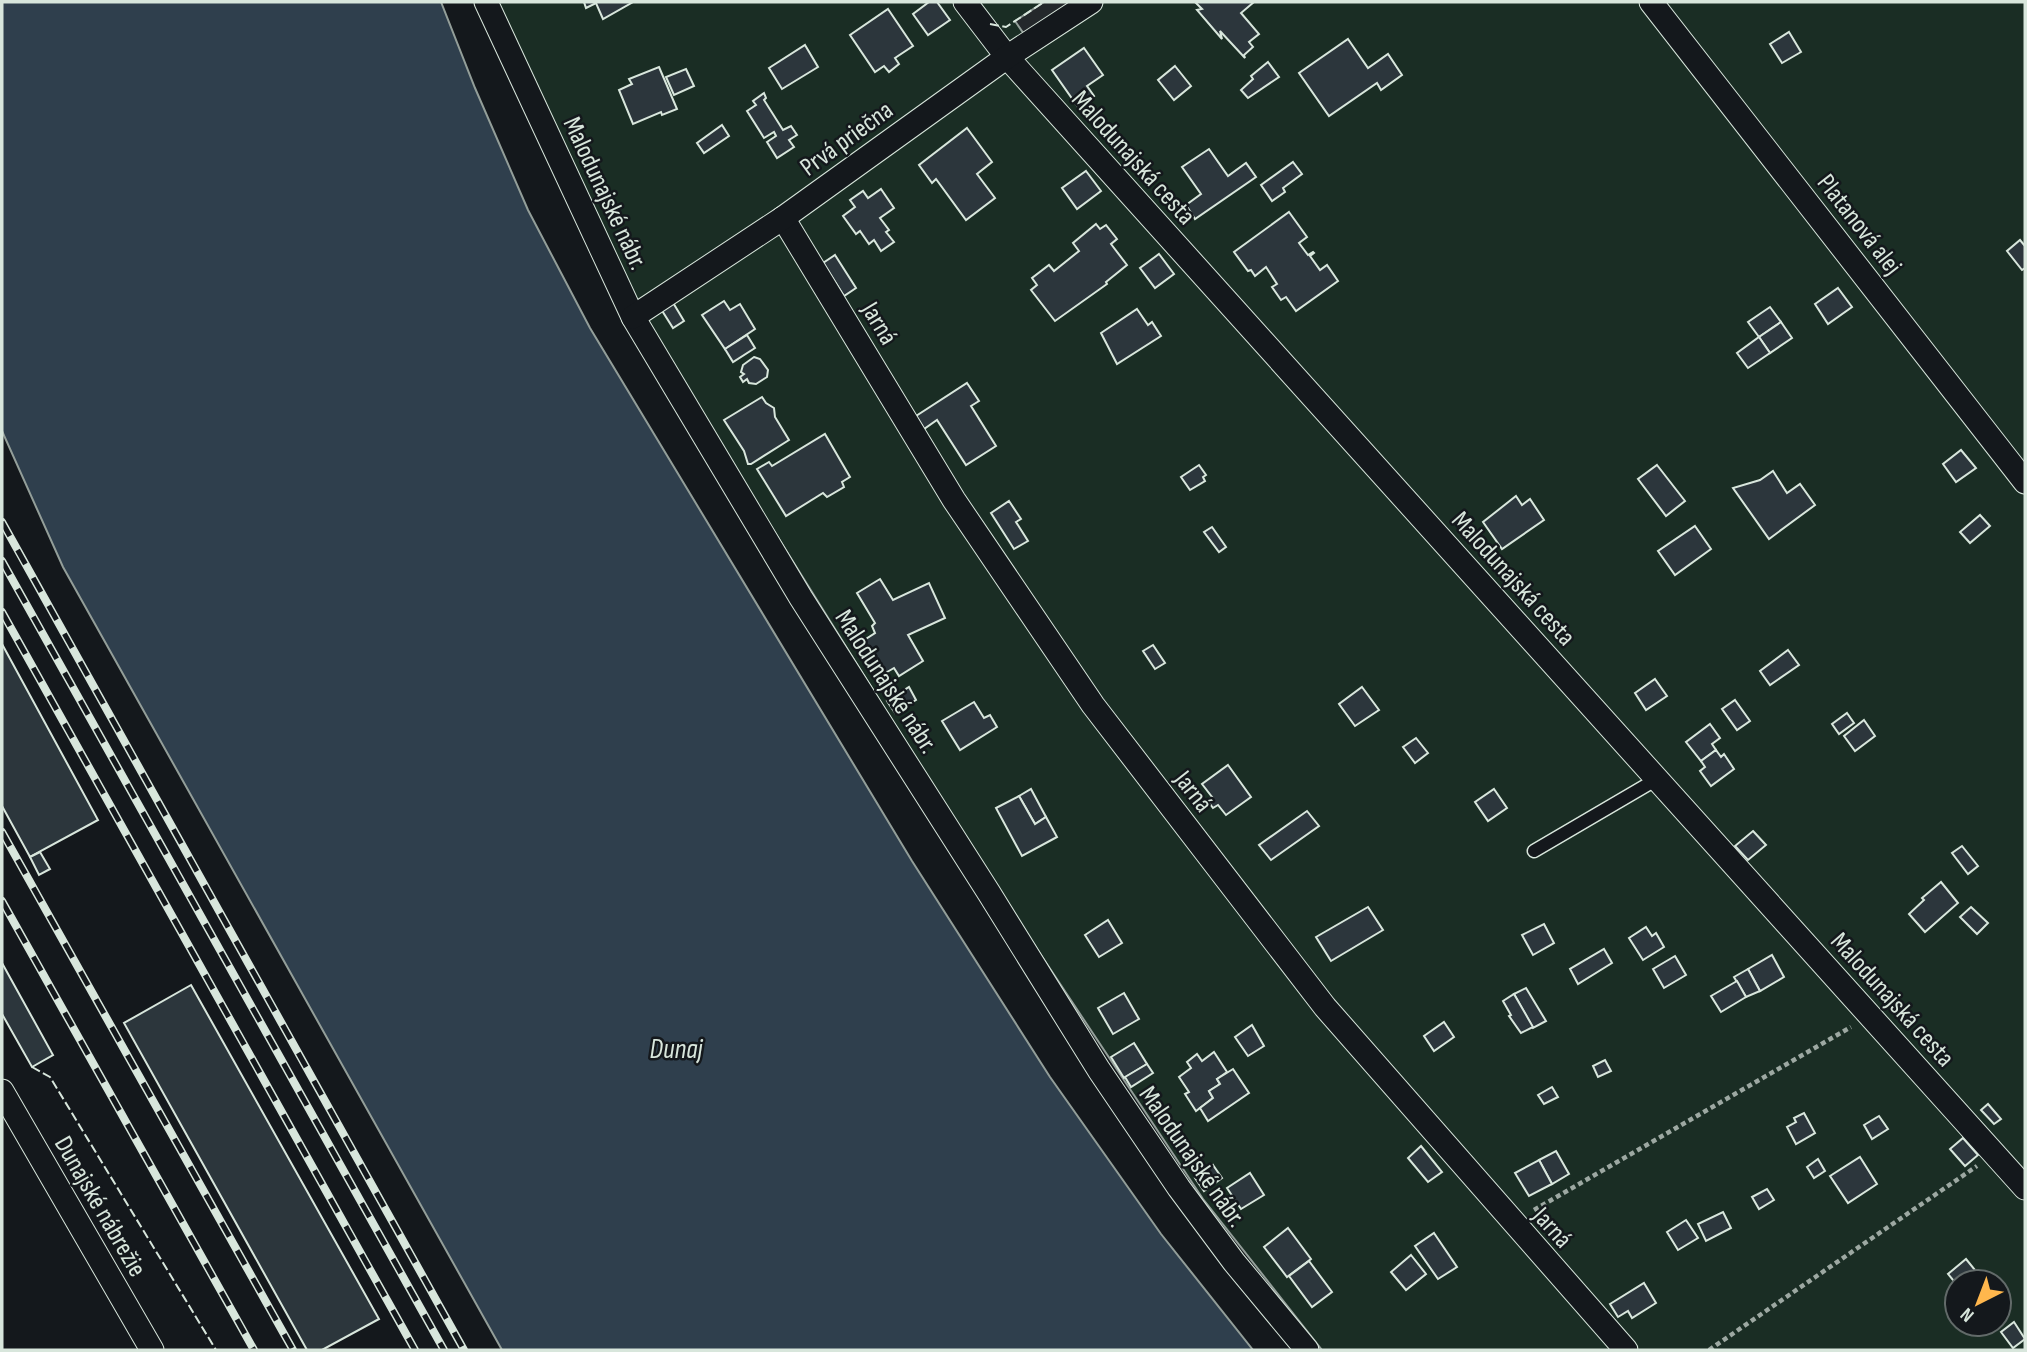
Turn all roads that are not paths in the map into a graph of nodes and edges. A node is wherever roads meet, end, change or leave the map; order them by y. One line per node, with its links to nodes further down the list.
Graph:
1 (486, 2): 7 (street, Malodunajské nábr.)
2 (965, 2): 5 (street, Malodunajská cesta)
3 (1091, 2): 5 (street, Prvá priečna)
4 (1651, 2): 8 (street, Platanová alej)
5 (1007, 57): 6 (street, Prvá priečna); 9 (street, Malodunajská cesta)
6 (783, 218): 7 (street, Prvá priečna); 15 (street, Jarná)
7 (633, 317): 14 (street, Malodunajské nábr.)
8 (2025, 482)
9 (1657, 779): 10 (lane); 12 (street, Malodunajská cesta)
10 (1534, 851)
11 (2, 1091): 13 (street, Dunajské nábrežie)
12 (2025, 1188)
13 (152, 1350)
14 (1307, 1350)
15 (1626, 1350)

